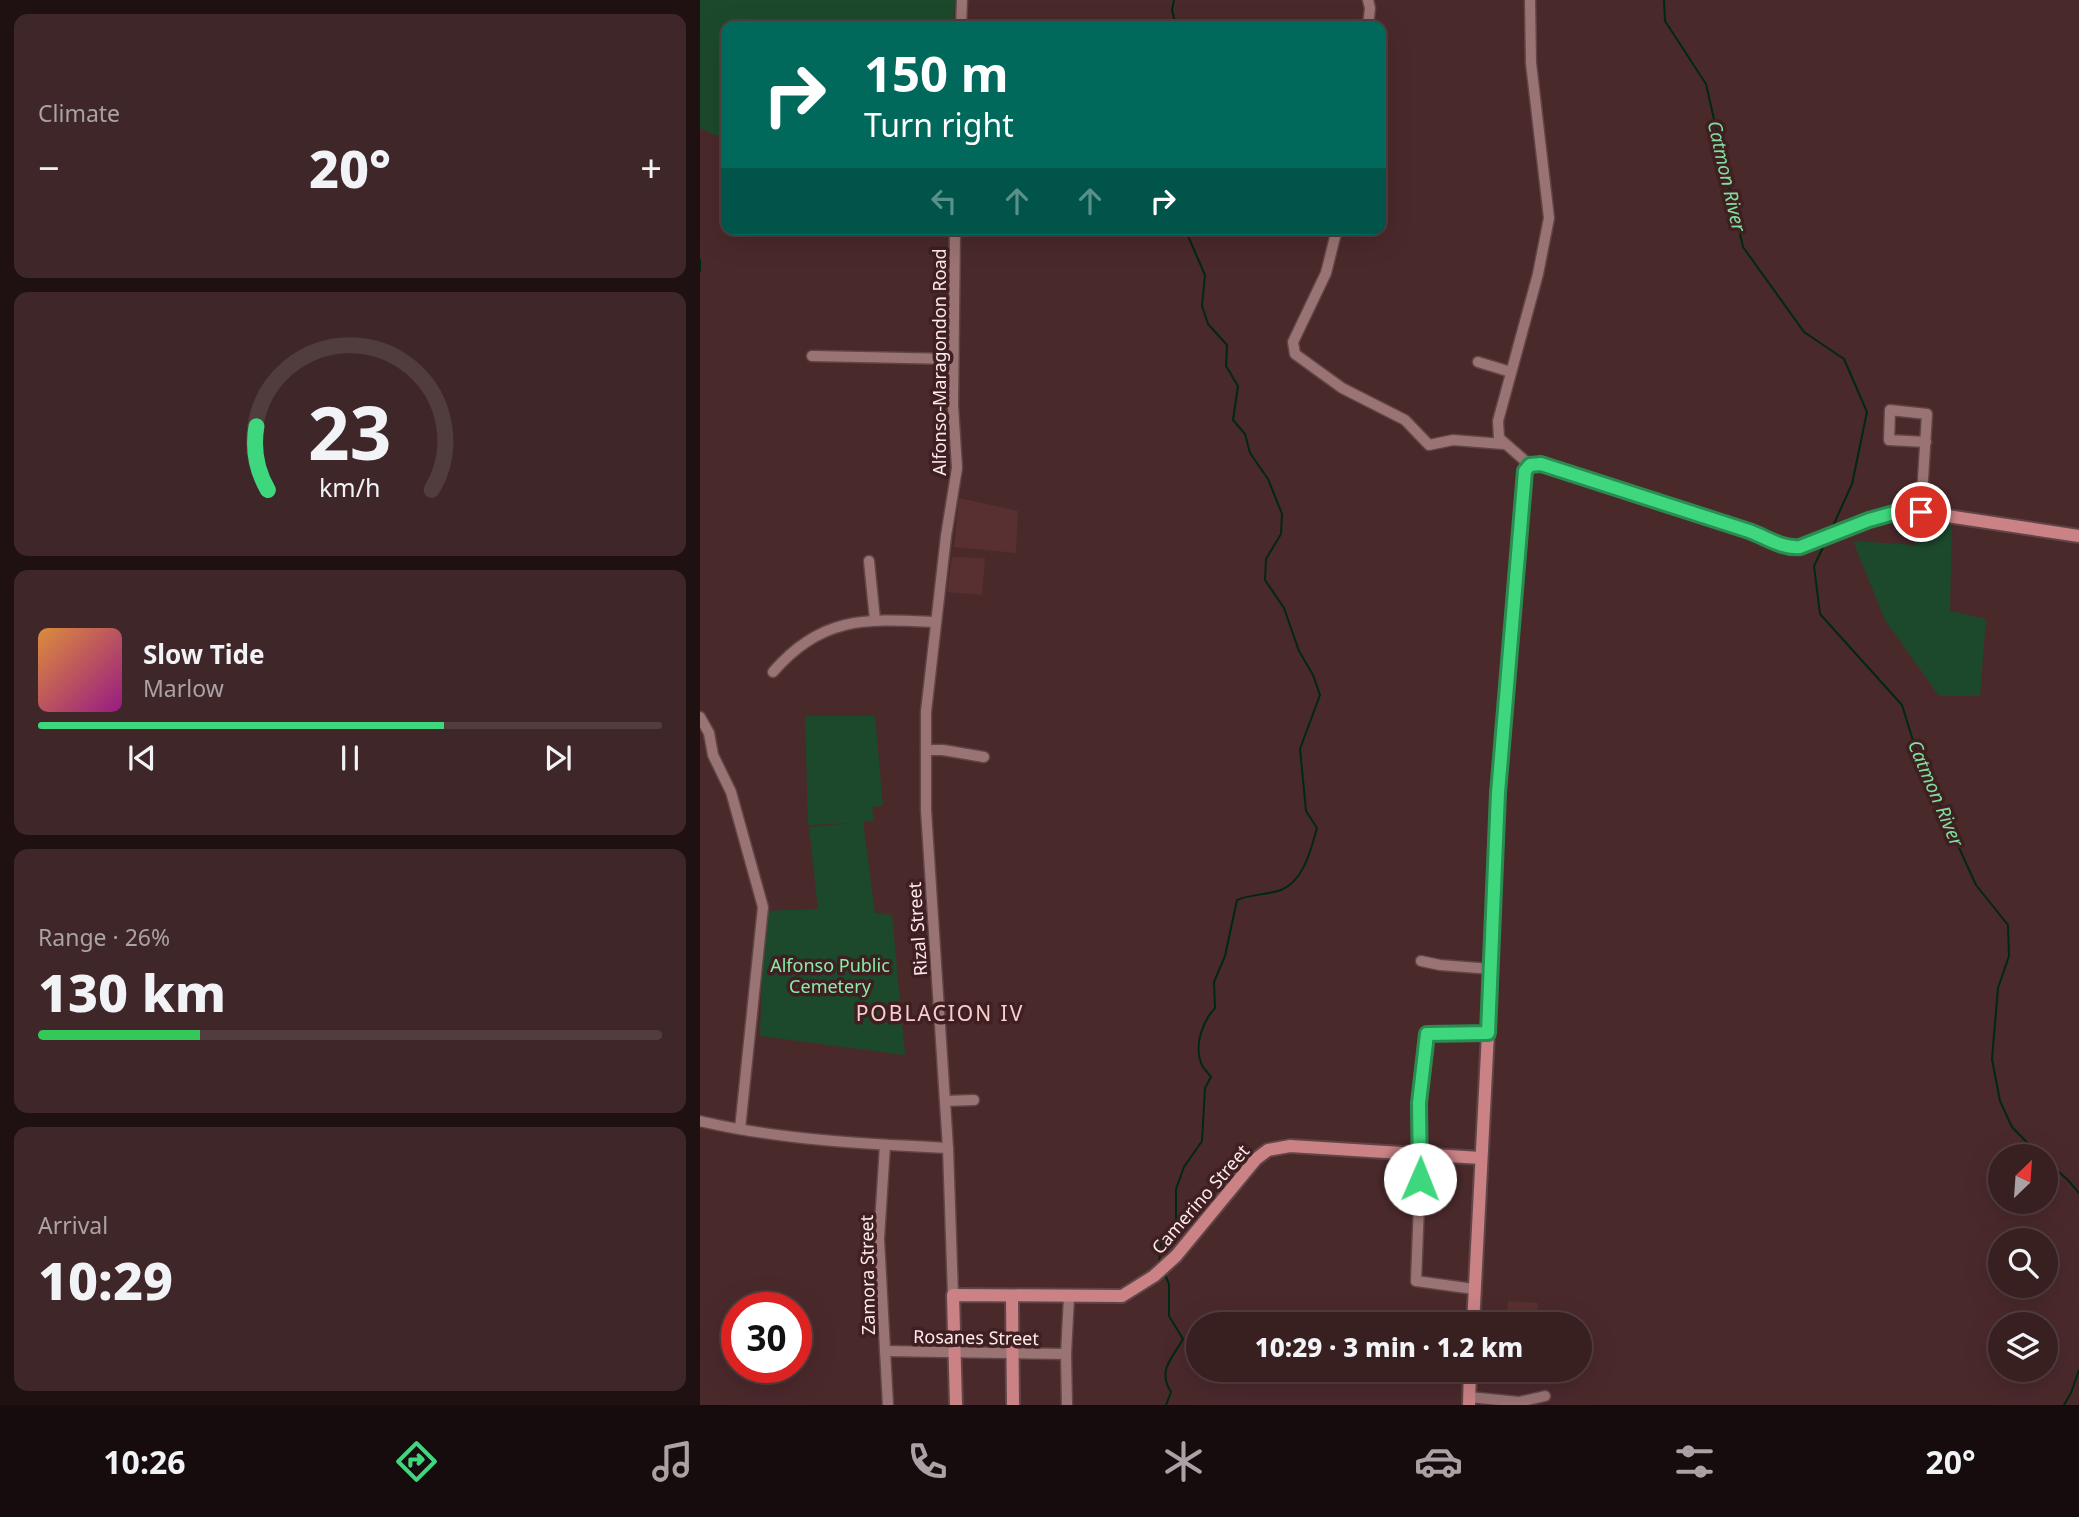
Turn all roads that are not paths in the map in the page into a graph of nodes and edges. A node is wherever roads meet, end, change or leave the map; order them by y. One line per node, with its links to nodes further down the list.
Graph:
1 (962, 0): 4 (street)
2 (1368, 0): 5 (street)
3 (1530, 0): 11 (street)
4 (961, 21)
5 (1368, 21)
6 (955, 235): 9 (street, Alfonso-Maragondon Road)
7 (1336, 235): 13 (street)
8 (812, 356): 9 (street)
9 (953, 359): 16 (street, Alfonso-Maragondon Road)
10 (1478, 362): 11 (street)
11 (1511, 372): 13 (street)
12 (1926, 442): 12 (street); 15 (street)
13 (1503, 444): 14 (street)
14 (1530, 465): 15 (main road); 26 (main road)
15 (1921, 512): 17 (main road)
16 (946, 536): 20 (street, Rizal Street)
17 (2079, 536)
18 (869, 561): 19 (street)
19 (875, 620): 20 (street); 21 (street)
20 (936, 622): 23 (street, Rizal Street)
21 (773, 672)
22 (700, 717): 31 (street)
23 (926, 750): 24 (street); 29 (street, Rizal Street)
24 (984, 757)
25 (1421, 961): 26 (street)
26 (1491, 969): 27 (main road)
27 (1488, 1033): 34 (street); 35 (main road)
28 (974, 1100): 29 (street)
29 (945, 1101): 33 (street, Rizal Street)
30 (700, 1121): 31 (street)
31 (740, 1129): 32 (street)
32 (885, 1145): 33 (street); 41 (street, Zamora Street)
33 (948, 1148): 37 (street, Rizal Street)
34 (1421, 1154): 35 (main road, Camerino Street); 36 (street); 39 (main road, Camerino Street)
35 (1481, 1158): 36 (main road)
36 (1475, 1289): 40 (main road)
37 (953, 1295): 38 (main road, Camerino Street); 42 (main road, Rizal Street)
38 (1012, 1297): 39 (main road, Camerino Street); 43 (main road)
39 (1069, 1297): 44 (street)
40 (1473, 1312)
41 (884, 1351): 42 (street, Rosanes Street); 48 (street, Zamora Street)
42 (954, 1351): 43 (street, Rosanes Street); 49 (main road, Rizal Street)
43 (1012, 1354): 44 (street, Rosanes Street); 50 (main road)
44 (1066, 1354): 51 (street)
45 (1470, 1382): 47 (main road)
46 (1545, 1396): 47 (street)
47 (1469, 1401)
48 (888, 1405)
49 (956, 1405)
50 (1013, 1405)
51 (1067, 1405)

